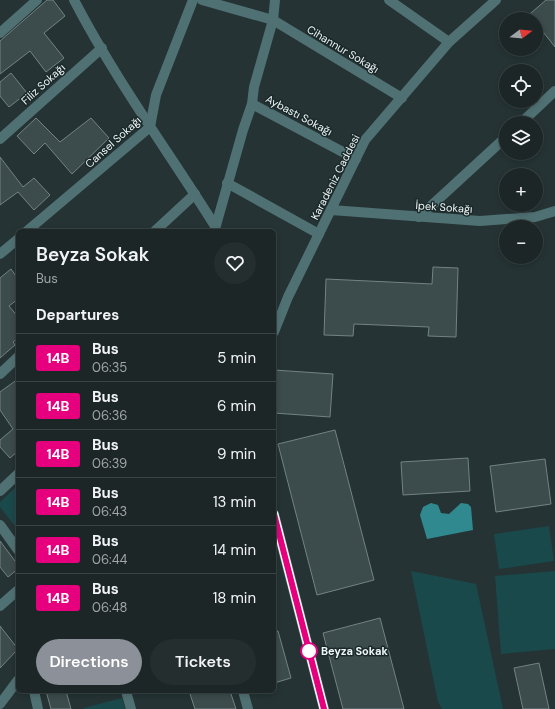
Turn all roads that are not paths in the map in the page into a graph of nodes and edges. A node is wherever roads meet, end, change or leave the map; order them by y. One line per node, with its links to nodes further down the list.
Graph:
1 (36, 0): 9 (street)
2 (74, 0): 11 (street)
3 (193, 0): 16 (street, Cansel Sokağı)
4 (202, 0): 8 (street, Cihannur Sokağı)
5 (275, 0): 8 (street)
6 (389, 0): 10 (street)
7 (496, 0): 10 (street, Karadeniz Caddesi)
8 (273, 20): 13 (street, Cihannur Sokağı); 14 (street)
9 (0, 33)
10 (449, 42): 13 (street, Karadeniz Caddesi)
11 (102, 48): 16 (street); 17 (street, Filiz Sokağı)
12 (555, 91): 15 (street)
13 (402, 98): 19 (street, Karadeniz Caddesi)
14 (252, 104): 19 (street, Aybastı Sokağı); 20 (street)
15 (528, 116)
16 (150, 127): 21 (street); 26 (street, Cansel Sokağı)
17 (0, 139)
18 (499, 143): 24 (street)
19 (356, 159): 22 (street, Karadeniz Caddesi)
20 (227, 183): 25 (street); 28 (street)
21 (195, 194): 25 (street); 27 (street)
22 (331, 210): 24 (street, İpek Sokağı); 28 (street, Karadeniz Caddesi)
23 (555, 211): 24 (street, İpek Sokağı)
24 (419, 217)
25 (215, 228)
26 (29, 229)
27 (157, 229)
28 (319, 234): 31 (street, Karadeniz Caddesi)
29 (16, 241): 30 (street)
30 (0, 254)
31 (276, 327)
32 (16, 359): 33 (street)
33 (0, 374)
34 (16, 476): 35 (street)
35 (0, 491)
36 (276, 522): 49 (street)
37 (0, 525): 38 (street)
38 (16, 547)
39 (16, 592): 40 (street)
40 (0, 606)
41 (16, 683): 45 (street)
42 (34, 693): 46 (street)
43 (127, 693): 47 (street)
44 (244, 693): 48 (street)
45 (0, 704)
46 (38, 709)
47 (131, 709)
48 (248, 709)
49 (324, 709)

